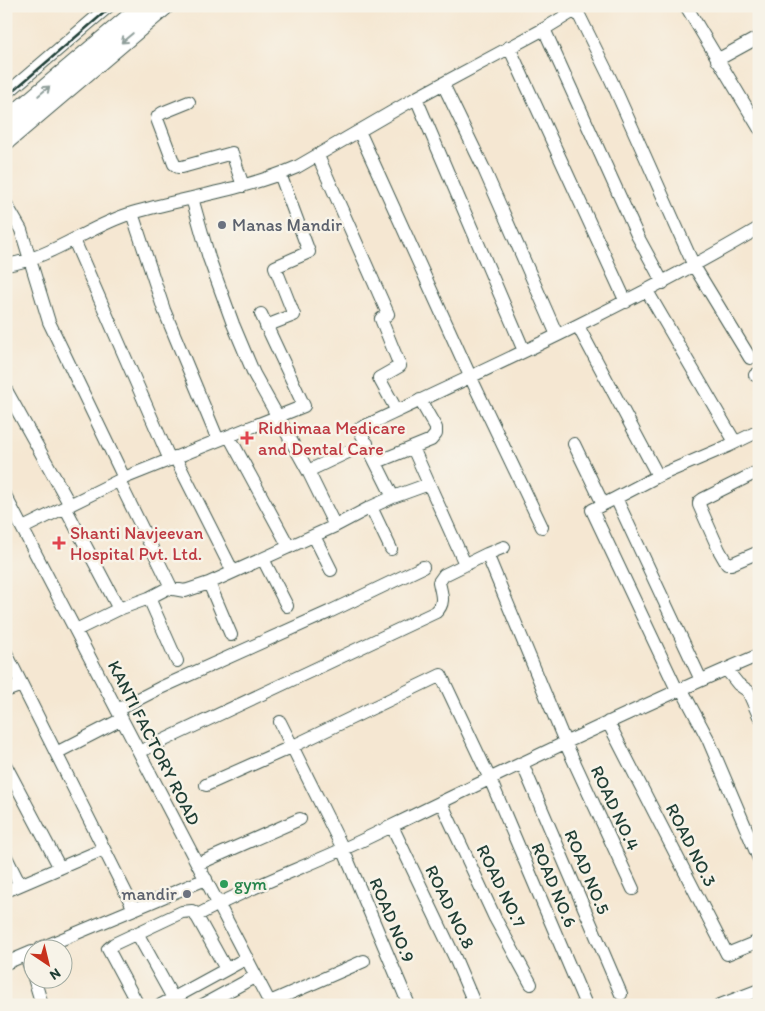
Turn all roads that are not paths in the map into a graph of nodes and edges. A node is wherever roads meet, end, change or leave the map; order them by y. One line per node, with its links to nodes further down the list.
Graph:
1 (109, 6): 11 (street)
2 (144, 6): 16 (highway, one-way to 2)
3 (164, 6): 19 (highway, one-way to 19)
4 (686, 6): 9 (street)
5 (579, 8): 6 (street); 30 (street)
6 (544, 29): 8 (street); 31 (street)
7 (759, 37): 9 (street)
8 (509, 47): 10 (street); 33 (street)
9 (718, 60): 15 (street)
10 (443, 84): 12 (street); 35 (street)
11 (6, 94)
12 (416, 98): 18 (street); 36 (street)
13 (189, 102): 22 (street)
14 (759, 103): 15 (street)
15 (747, 109): 17 (street)
16 (6, 122)
17 (759, 128)
18 (359, 131): 20 (street); 38 (street)
19 (6, 140)
20 (318, 156): 21 (street); 41 (street)
21 (280, 174): 22 (street); 42 (street)
22 (243, 186): 23 (street)
23 (192, 198): 25 (street); 42 (street)
24 (6, 204): 28 (street)
25 (132, 213): 27 (street); 44 (street)
26 (759, 228): 30 (street)
27 (74, 240): 28 (street); 49 (street)
28 (30, 259): 29 (street); 54 (street)
29 (6, 265)
30 (694, 266): 31 (street); 37 (street)
31 (663, 283): 32 (street)
32 (647, 291): 33 (street); 45 (street)
33 (626, 302): 34 (street)
34 (578, 326): 35 (street); 53 (street)
35 (557, 336): 36 (street)
36 (524, 351): 38 (street)
37 (750, 358)
38 (470, 376): 40 (street); 64 (street)
39 (6, 390): 60 (street)
40 (420, 400): 41 (street); 48 (street)
41 (397, 411): 46 (street)
42 (277, 417): 44 (street); 51 (street)
43 (759, 430): 45 (street)
44 (224, 438): 49 (street); 67 (street)
45 (735, 442): 53 (street)
46 (367, 443): 50 (street); 51 (street)
47 (574, 444): 59 (street)
48 (413, 448): 50 (street); 55 (street)
49 (173, 459): 54 (street); 76 (street)
50 (377, 462): 56 (street)
51 (308, 471): 63 (street)
52 (759, 471): 70 (street)
53 (658, 476): 58 (street)
54 (122, 479): 60 (street); 78 (street)
55 (429, 484): 56 (street); 73 (street)
56 (393, 497): 61 (street)
57 (6, 498): 62 (street, KANTI FACTORY ROAD)
58 (616, 498): 59 (street); 88 (street)
59 (603, 504): 90 (street)
60 (67, 506): 65 (street); 81 (street)
61 (371, 507): 63 (street); 69 (street)
62 (11, 516): 65 (street, KANTI FACTORY ROAD)
63 (335, 526): 66 (street)
64 (542, 526)
65 (23, 528): 82 (street, KANTI FACTORY ROAD)
66 (314, 536): 67 (street); 75 (street)
67 (289, 547): 72 (street)
68 (504, 547): 71 (street)
69 (391, 549)
70 (759, 552)
71 (487, 554): 73 (street); 96 (street, ROAD NO.4)
72 (263, 559): 76 (street); 80 (street)
73 (465, 564): 98 (street)
74 (423, 567): 92 (street)
75 (331, 570)
76 (233, 572): 77 (street)
77 (209, 583): 78 (street); 83 (street)
78 (172, 588): 79 (street)
79 (149, 598): 81 (street); 86 (street)
80 (286, 606)
81 (119, 609): 82 (street)
82 (76, 630): 92 (street, KANTI FACTORY ROAD)
83 (231, 635)
84 (6, 653): 89 (street)
85 (759, 655): 87 (street)
86 (177, 661)
87 (726, 669): 88 (street); 93 (street)
88 (701, 680): 90 (street)
89 (22, 685): 91 (street); 99 (street)
90 (679, 689): 95 (street); 110 (street)
91 (6, 692)
92 (120, 714): 98 (street, KANTI FACTORY ROAD); 99 (street)
93 (759, 716)
94 (280, 722): 97 (street, ROAD NO.9)
95 (608, 722): 96 (street); 122 (street, ROAD NO.3)
96 (565, 742): 100 (street); 115 (street, ROAD NO.4)
97 (293, 746): 102 (street, ROAD NO.6); 103 (street); 108 (street, ROAD NO.9)
98 (139, 752): 111 (street, KANTI FACTORY ROAD)
99 (56, 753): 107 (street)
100 (522, 763): 102 (street); 132 (street, ROAD NO.5)
101 (6, 766): 112 (street)
102 (490, 779): 104 (street); 141 (street, ROAD NO.6)
103 (206, 785)
104 (441, 802): 106 (street); 129 (street, ROAD NO.7)
105 (300, 819): 111 (street)
106 (392, 826): 108 (street); 140 (street, ROAD NO.8)
107 (104, 849): 112 (street); 118 (street)
108 (343, 849): 117 (street); 139 (street, ROAD NO.9)
109 (6, 857): 114 (street)
110 (759, 859)
111 (198, 864): 113 (street, KANTI FACTORY ROAD)
112 (60, 868): 114 (street)
113 (206, 879): 117 (street, KANTI FACTORY ROAD); 118 (street)
114 (20, 885): 116 (street)
115 (633, 889)
116 (6, 891)
117 (219, 904): 119 (street); 124 (street, KANTI FACTORY ROAD)
118 (134, 909): 121 (street)
119 (196, 916): 120 (street); 127 (street)
120 (137, 933): 133 (street); 136 (street)
121 (65, 938)
122 (759, 941)
123 (22, 956): 126 (street)
124 (247, 958): 127 (street); 128 (street, KANTI FACTORY ROAD)
125 (364, 961): 135 (street)
126 (6, 963)
127 (226, 969): 133 (street)
128 (256, 976): 135 (street, KANTI FACTORY ROAD); 138 (street)
129 (531, 984)
130 (37, 988): 134 (street)
131 (759, 990): 142 (street)
132 (621, 994)
133 (172, 998): 137 (street)
134 (41, 1004)
135 (271, 1004)
136 (138, 1005)
137 (161, 1005)
138 (203, 1005)
139 (409, 1005)
140 (475, 1005)
141 (586, 1005)
142 (720, 1005)

